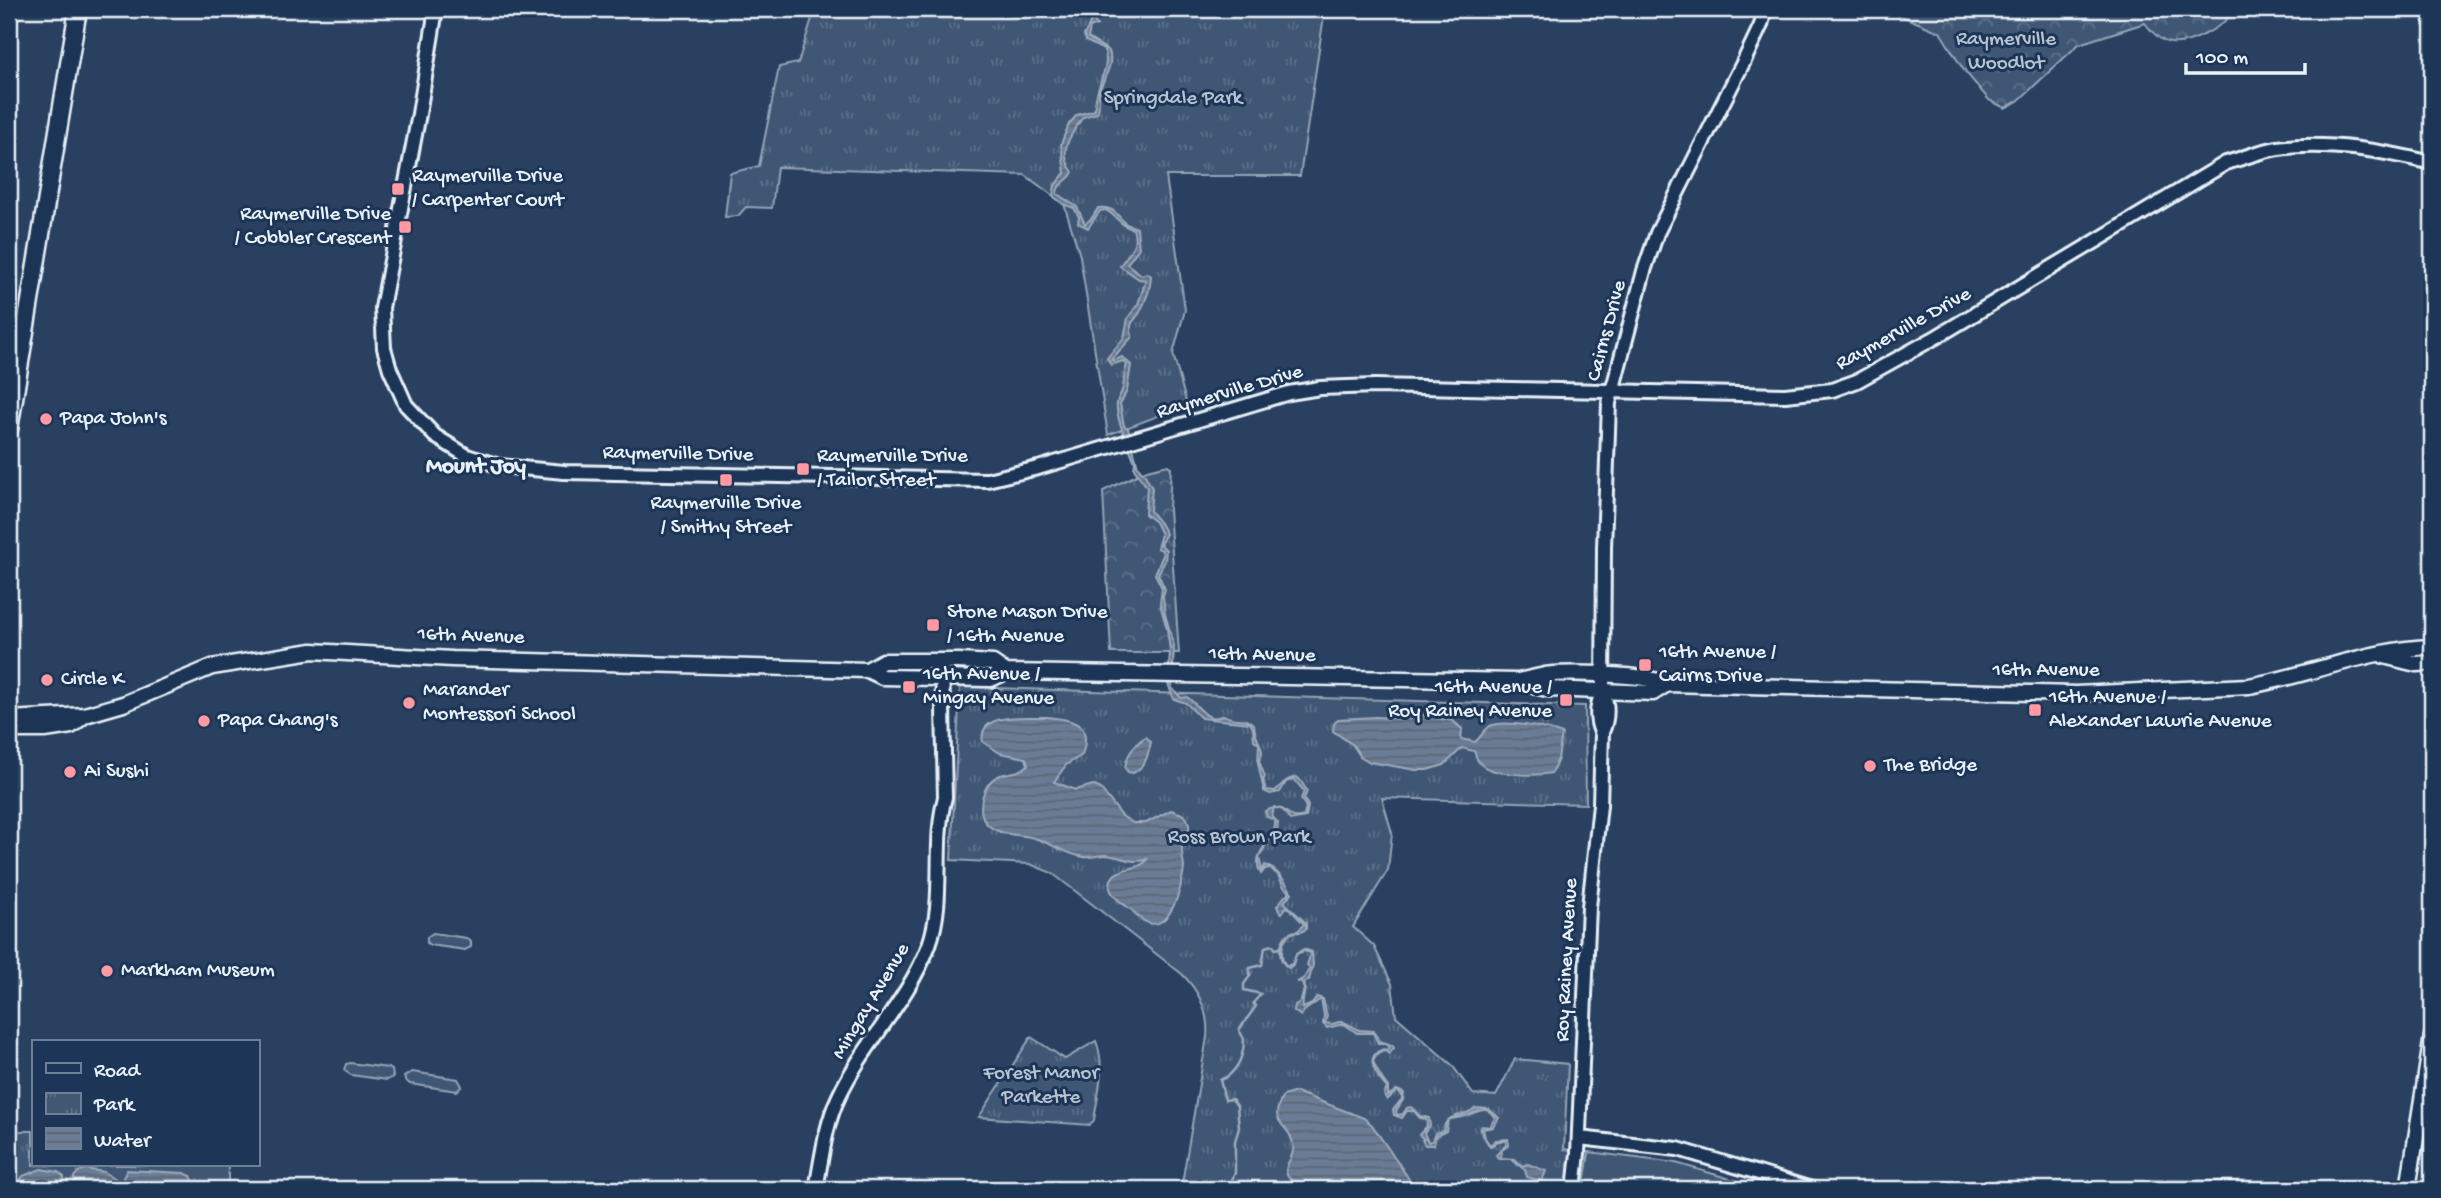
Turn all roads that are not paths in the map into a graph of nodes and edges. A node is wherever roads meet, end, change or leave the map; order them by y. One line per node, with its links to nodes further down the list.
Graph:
1 (78, 9): 6 (main road)
2 (436, 9): 5 (street, Raymerville Drive)
3 (1765, 9): 5 (street, Cairns Drive)
4 (2432, 163): 5 (street, Raymerville Drive)
5 (1612, 391): 14 (street, Cairns Drive)
6 (9, 429)
7 (2432, 648): 8 (main road, 16th Avenue)
8 (2379, 654): 10 (main road, 16th Avenue); 14 (main road, 16th Avenue)
9 (942, 662): 11 (main road, 16th Avenue); 12 (main road, 16th Avenue); 13 (street, Mingay Avenue)
10 (2432, 663)
11 (867, 670): 13 (main road, 16th Avenue); 15 (main road, 16th Avenue)
12 (1006, 672): 13 (main road, 16th Avenue); 14 (main road, 16th Avenue)
13 (942, 678): 20 (street, Mingay Avenue)
14 (1603, 684): 19 (street, Roy Rainey Avenue)
15 (85, 715): 16 (main road, 16th Avenue); 17 (main road, 16th Avenue)
16 (9, 719)
17 (9, 730)
18 (2432, 1036): 23 (main road)
19 (1579, 1138): 21 (street, Roy Rainey Avenue); 22 (street)
20 (816, 1189)
21 (1574, 1189)
22 (1812, 1189)
23 (2408, 1189)

